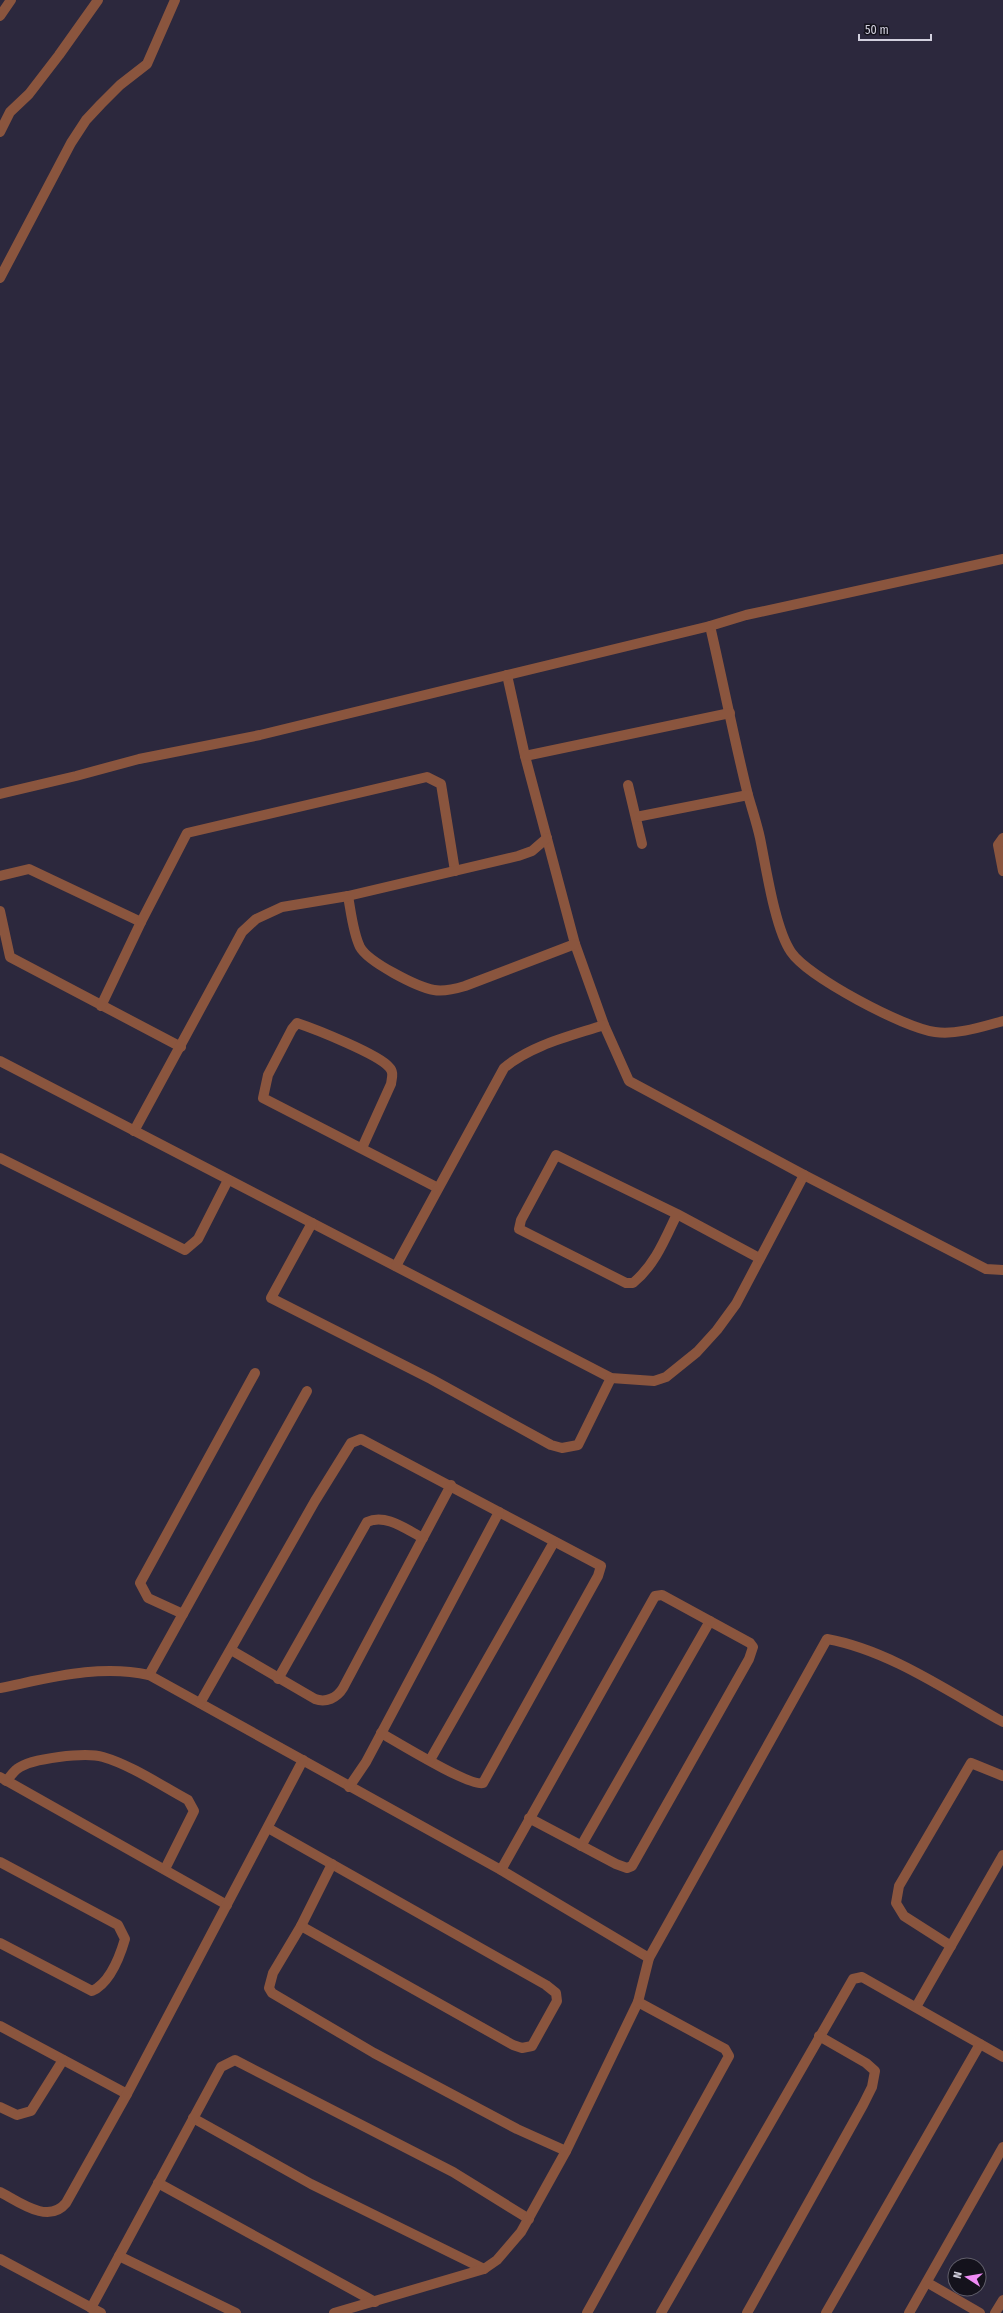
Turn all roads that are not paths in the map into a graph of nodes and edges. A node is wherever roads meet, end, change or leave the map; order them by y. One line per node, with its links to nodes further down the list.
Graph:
1 (11, 0): 4 (street)
2 (98, 0): 5 (street)
3 (175, 0): 6 (street)
4 (0, 16)
5 (0, 132)
6 (0, 278)
7 (1003, 559): 8 (street)
8 (710, 626): 9 (street); 10 (street)
9 (507, 675): 11 (street); 13 (street)
10 (730, 713): 11 (street); 14 (street)
11 (525, 756): 16 (street)
12 (628, 784): 15 (street)
13 (0, 794)
14 (748, 795): 15 (street); 27 (street)
15 (636, 817): 18 (street)
16 (547, 838): 19 (street); 25 (street)
17 (1003, 838): 20 (street)
18 (642, 844)
19 (455, 871): 22 (street); 24 (street)
20 (1003, 871)
21 (0, 876): 24 (street)
22 (348, 896): 25 (street); 29 (street)
23 (0, 911): 26 (street)
24 (141, 922): 26 (street)
25 (575, 944): 28 (street)
26 (101, 1006): 29 (street)
27 (1003, 1021)
28 (604, 1025): 34 (street); 36 (street)
29 (181, 1047): 31 (street)
30 (0, 1061): 31 (street)
31 (134, 1131): 35 (street)
32 (362, 1148): 32 (street); 36 (street)
33 (0, 1158): 35 (street)
34 (804, 1175): 39 (street); 41 (street)
35 (228, 1180): 38 (street)
36 (438, 1188): 40 (street)
37 (677, 1214): 37 (street); 39 (street)
38 (312, 1223): 40 (street); 43 (street)
39 (759, 1258): 43 (street)
40 (396, 1266): 43 (street)
41 (1003, 1270)
42 (255, 1373): 49 (street)
43 (611, 1378)
44 (307, 1391): 49 (street)
45 (451, 1485): 46 (street); 47 (street); 51 (street)
46 (499, 1512): 48 (street); 57 (street)
47 (423, 1538): 53 (street); 53 (street)
48 (554, 1542): 59 (street); 59 (street)
49 (183, 1614): 52 (street)
50 (710, 1621): 63 (street); 65 (street); 65 (street)
51 (231, 1650): 53 (street); 55 (street)
52 (149, 1675): 54 (street); 55 (street)
53 (278, 1678)
54 (0, 1688)
55 (200, 1703): 58 (street)
56 (1003, 1722): 75 (street)
57 (381, 1733): 59 (street); 62 (street)
58 (303, 1760): 62 (street); 64 (street)
59 (430, 1760)
60 (1003, 1776): 74 (street)
61 (3, 1779): 69 (street); 69 (street)
62 (349, 1787): 70 (street)
63 (529, 1818): 65 (street); 70 (street)
64 (268, 1828): 68 (street); 71 (street)
65 (581, 1846)
66 (1003, 1855): 74 (street)
67 (0, 1862): 73 (street)
68 (332, 1864): 72 (street); 72 (street)
69 (165, 1869): 71 (street)
70 (501, 1870): 75 (street)
71 (227, 1905): 83 (street)
72 (301, 1926): 87 (street)
73 (0, 1943)
74 (951, 1946): 77 (street)
75 (649, 1958): 76 (street)
76 (638, 2002): 87 (street); 101 (street)
77 (916, 2007): 79 (street); 80 (street)
78 (0, 2026): 82 (street)
79 (819, 2036): 102 (street); 103 (street)
80 (980, 2044): 81 (street); 104 (street)
81 (1003, 2057)
82 (63, 2060): 83 (street); 84 (street)
83 (126, 2094): 89 (street)
84 (0, 2107)
85 (193, 2118): 88 (street); 90 (street); 93 (street)
86 (1003, 2147): 94 (street)
87 (566, 2151): 90 (street)
88 (158, 2183): 91 (street); 96 (street)
89 (0, 2192)
90 (529, 2219): 93 (street)
91 (119, 2256): 97 (street); 99 (street)
92 (0, 2259): 97 (street)
93 (484, 2269): 96 (street)
94 (928, 2282): 105 (street); 106 (street)
95 (1003, 2300): 107 (street)
96 (375, 2302): 100 (street)
97 (91, 2308): 98 (street)
98 (100, 2313)
99 (236, 2313)
100 (334, 2313)
101 (587, 2313)
102 (662, 2313)
103 (747, 2313)
104 (826, 2313)
105 (909, 2313)
106 (980, 2313)
107 (995, 2313)

